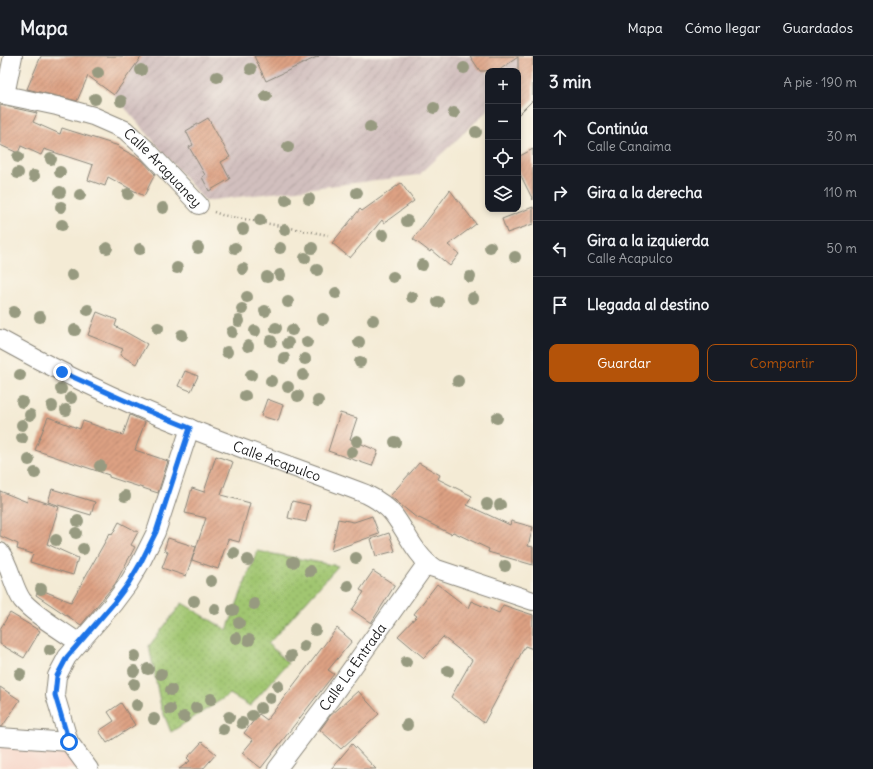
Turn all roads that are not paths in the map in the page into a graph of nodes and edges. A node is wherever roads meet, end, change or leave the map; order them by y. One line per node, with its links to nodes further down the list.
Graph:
1 (12, 56): 2 (street)
2 (3, 94): 3 (street, Calle Araguaney)
3 (199, 205)
4 (0, 339): 5 (street, Calle Acapulco)
5 (190, 428): 7 (street, Calle Acapulco); 9 (street)
6 (0, 552): 9 (street)
7 (427, 563): 8 (street, Calle Acapulco); 13 (street, Calle La Entrada)
8 (533, 601)
9 (79, 643): 11 (street)
10 (0, 737): 11 (street)
11 (69, 742): 12 (street)
12 (89, 769)
13 (276, 769)

